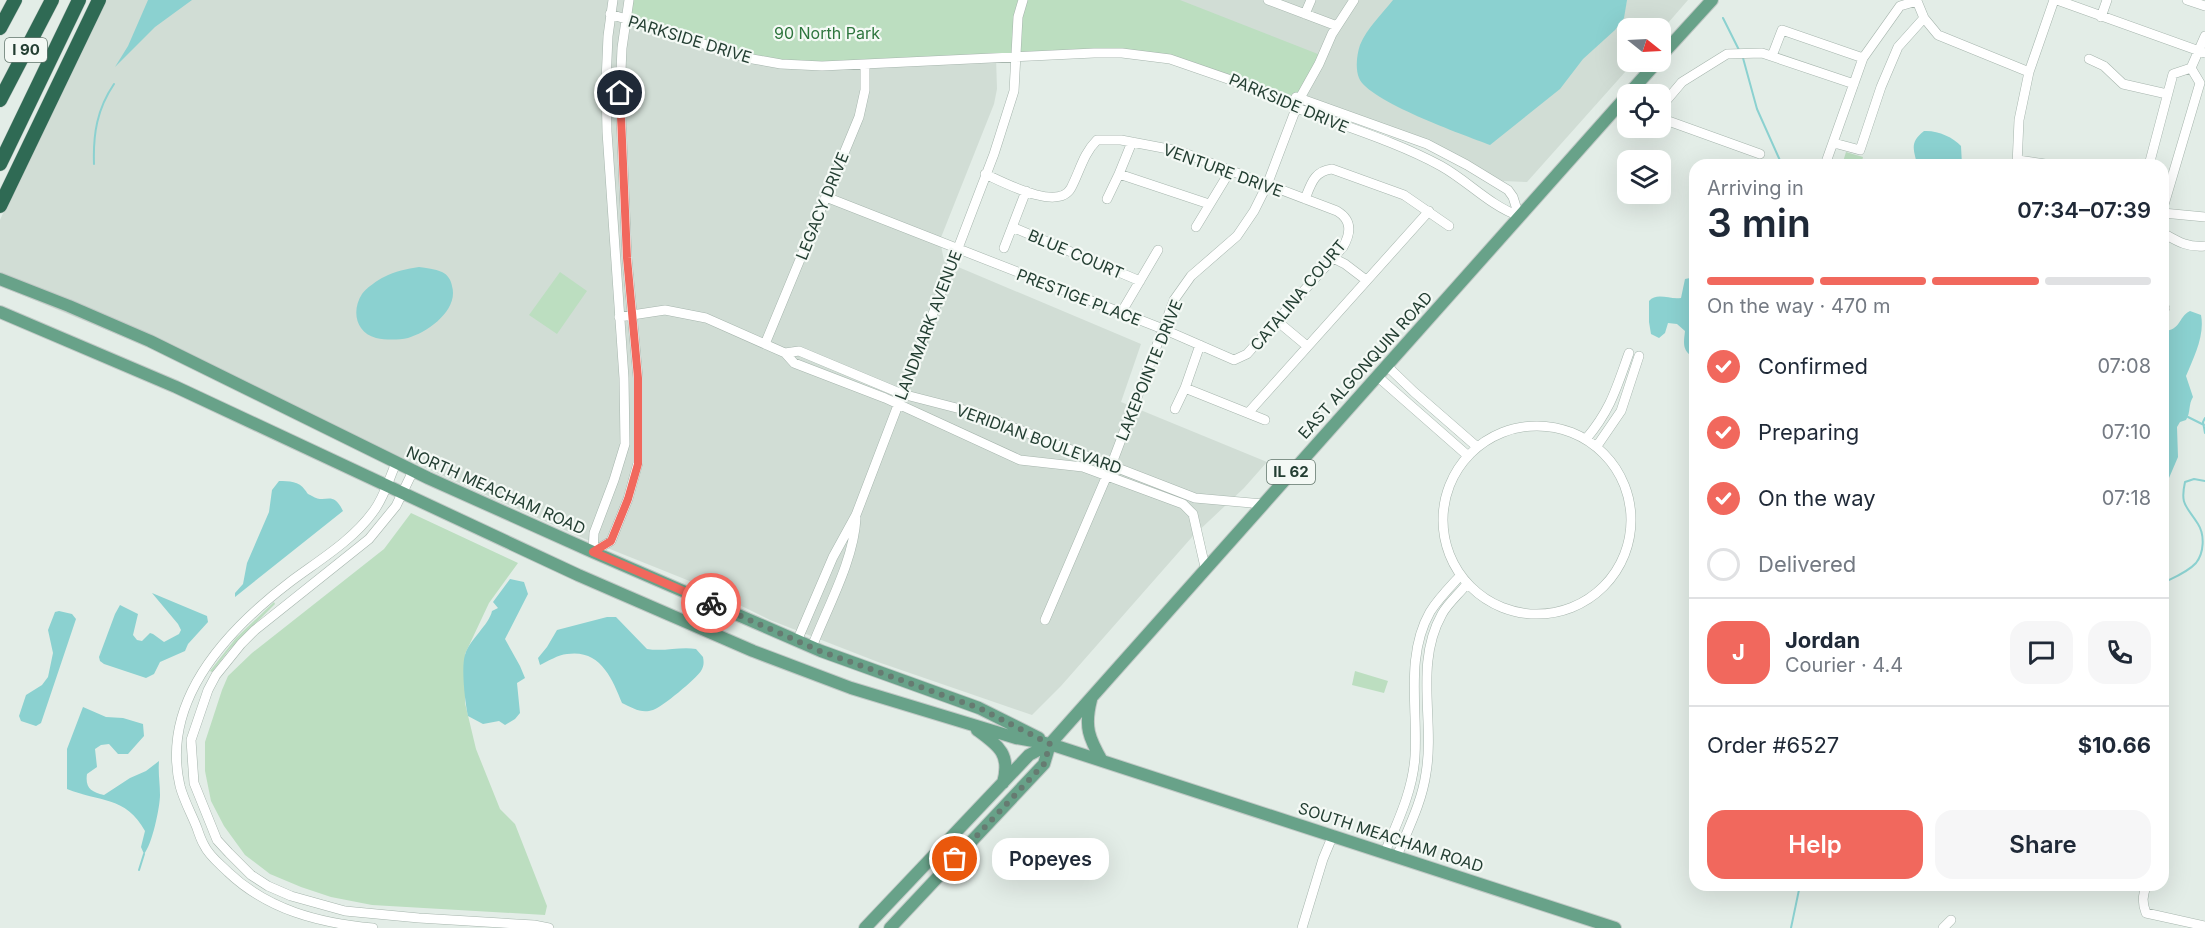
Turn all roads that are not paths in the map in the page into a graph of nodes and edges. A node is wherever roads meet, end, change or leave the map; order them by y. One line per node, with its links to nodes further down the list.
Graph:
1 (15, 0): 22 (highway, I 90)
2 (52, 0): 38 (highway, I 90)
3 (79, 0): 47 (highway)
4 (99, 0): 58 (highway)
5 (613, 0): 16 (street)
6 (629, 0): 20 (street)
7 (1023, 0): 26 (street, LANDMARK AVENUE)
8 (1268, 0): 17 (street)
9 (1311, 0): 17 (street)
10 (1354, 0): 21 (street)
11 (1712, 0): 24 (main road)
12 (2056, 0): 18 (street); 33 (street)
13 (2107, 0): 18 (street)
14 (2187, 0): 15 (street)
15 (2205, 6)
16 (610, 14): 20 (street, PARKSIDE DRIVE); 79 (street)
17 (1305, 14): 21 (street)
18 (2101, 17): 25 (street)
19 (1924, 18): 28 (street); 33 (street); 42 (street)
20 (625, 19): 30 (street, PARKSIDE DRIVE); 78 (street)
21 (1337, 26): 37 (street)
22 (0, 28)
23 (2205, 36): 25 (street)
24 (1671, 45)
25 (2201, 51): 31 (street)
26 (1016, 56): 30 (street, PARKSIDE DRIVE); 39 (street, PARKSIDE DRIVE); 49 (street, LANDMARK AVENUE)
27 (1772, 56): 28 (street); 34 (street); 36 (street)
28 (1863, 58): 34 (street)
29 (2089, 59): 35 (street)
30 (865, 64): 54 (street, LEGACY DRIVE)
31 (2191, 68): 35 (street); 52 (street)
32 (1648, 72): 61 (main road, EAST ALGONQUIN ROAD / IL 62)
33 (2029, 72): 45 (street)
34 (1854, 84): 42 (street)
35 (2168, 94): 46 (street)
36 (1671, 95)
37 (1300, 98): 39 (street, LAKEPOINTE DRIVE); 61 (street, PARKSIDE DRIVE)
38 (0, 100)
39 (1292, 104): 51 (street, LAKEPOINTE DRIVE); 61 (street, PARKSIDE DRIVE)
40 (1671, 122): 43 (street)
41 (1132, 142): 48 (street, VENTURE DRIVE); 50 (street); 53 (street, VENTURE DRIVE)
42 (1834, 143): 44 (street)
43 (1761, 153)
44 (1827, 159)
45 (2017, 159)
46 (2151, 159)
47 (0, 164)
48 (1230, 171): 51 (street, VENTURE DRIVE); 57 (street)
49 (986, 174): 53 (street, VENTURE DRIVE); 70 (street, LANDMARK AVENUE)
50 (1119, 174): 55 (street); 57 (street)
51 (1267, 185): 56 (street, VENTURE DRIVE); 81 (street, LAKEPOINTE DRIVE)
52 (2169, 188)
53 (1026, 191): 65 (street, BLUE COURT)
54 (826, 197): 70 (street, PRESTIGE PLACE); 82 (street, LEGACY DRIVE)
55 (1107, 199)
56 (1305, 199): 59 (street); 63 (street, VENTURE DRIVE)
57 (1209, 204): 66 (street)
58 (0, 206)
59 (1429, 211): 64 (street); 74 (street)
60 (2169, 214): 62 (street)
61 (1519, 216): 89 (main road, EAST ALGONQUIN ROAD / IL 62)
62 (2205, 217)
63 (1348, 220): 72 (street, CATALINA COURT)
64 (1449, 225)
65 (1012, 227): 69 (street, BLUE COURT); 75 (street, BLUE COURT)
66 (1196, 227)
67 (2169, 237): 68 (street)
68 (2205, 246)
69 (1004, 248)
70 (956, 250): 77 (street, PRESTIGE PLACE); 92 (street, LANDMARK AVENUE)
71 (1158, 250): 75 (street, BLUE COURT)
72 (1333, 258): 74 (street); 80 (street, CATALINA COURT)
73 (0, 279): 101 (main road, NORTH MEACHAM ROAD)
74 (1366, 279): 84 (street)
75 (1140, 281): 77 (street, BLUE COURT)
76 (0, 312): 104 (main road, NORTH MEACHAM ROAD)
77 (1121, 313): 81 (street, PRESTIGE PLACE)
78 (632, 315): 79 (street, VERIDIAN BOULEVARD); 82 (street, VERIDIAN BOULEVARD); 108 (street)
79 (619, 317): 108 (street)
80 (1277, 321): 84 (street); 88 (street, CATALINA COURT)
81 (1163, 329): 83 (street, PRESTIGE PLACE); 102 (street, LAKEPOINTE DRIVE)
82 (765, 344): 85 (street, VERIDIAN BOULEVARD)
83 (1200, 345): 88 (street, PRESTIGE PLACE); 91 (street)
84 (1307, 346): 95 (street)
85 (785, 353): 92 (street, VERIDIAN BOULEVARD); 93 (street, VERIDIAN BOULEVARD)
86 (1629, 353): 97 (street)
87 (1639, 356): 99 (street)
88 (1234, 360)
89 (1386, 365): 90 (main road, EAST ALGONQUIN ROAD / IL 62); 98 (street)
90 (1377, 376): 100 (street); 106 (main road, EAST ALGONQUIN ROAD / IL 62)
91 (1185, 388): 94 (street); 95 (street)
92 (902, 394): 93 (street, LANDMARK AVENUE); 102 (street, VERIDIAN BOULEVARD)
93 (898, 404): 102 (street, VERIDIAN BOULEVARD); 107 (street, LANDMARK AVENUE)
94 (1175, 409)
95 (1248, 413): 96 (street)
96 (1265, 420)
97 (1587, 439): 98 (street); 99 (street)
98 (1476, 446): 100 (street)
99 (1597, 446): 111 (street)
100 (1467, 455): 110 (street)
101 (396, 463): 103 (main road, NORTH MEACHAM ROAD); 104 (street)
102 (1109, 470): 106 (street, VERIDIAN BOULEVARD); 109 (street, VERIDIAN BOULEVARD); 112 (street, LAKEPOINTE DRIVE)
103 (413, 471): 105 (street); 108 (main road, NORTH MEACHAM ROAD)
104 (386, 486): 105 (main road, NORTH MEACHAM ROAD); 128 (street)
105 (402, 494): 116 (main road, NORTH MEACHAM ROAD); 124 (street)
106 (1263, 504): 109 (main road, EAST ALGONQUIN ROAD / IL 62)
107 (856, 515): 113 (street, LANDMARK AVENUE); 114 (street)
108 (593, 552): 113 (main road, NORTH MEACHAM ROAD)
109 (1205, 567): 115 (main road, EAST ALGONQUIN ROAD / IL 62)
110 (1459, 577): 111 (street); 122 (street)
111 (1466, 585): 122 (street)
112 (1045, 620)
113 (797, 641): 114 (main road, NORTH MEACHAM ROAD)
114 (812, 647): 117 (main road, NORTH MEACHAM ROAD)
115 (1092, 696): 117 (main road, EAST ALGONQUIN ROAD / IL 62); 118 (main road)
116 (972, 726): 117 (main road, NORTH MEACHAM ROAD); 120 (main road)
117 (1050, 744): 118 (main road, NORTH MEACHAM ROAD); 120 (main road, EAST ALGONQUIN ROAD / IL 62); 132 (main road, EAST ALGONQUIN ROAD / IL 62)
118 (1102, 760): 119 (main road, NORTH MEACHAM ROAD)
119 (1156, 778): 121 (main road, SOUTH MEACHAM ROAD)
120 (1003, 783): 131 (main road, EAST ALGONQUIN ROAD / IL 62)
121 (1333, 835): 122 (main road, SOUTH MEACHAM ROAD); 133 (street)
122 (1391, 854): 134 (main road, SOUTH MEACHAM ROAD)
123 (2145, 891): 127 (street)
124 (345, 911): 126 (street); 128 (street)
125 (1951, 920): 135 (street)
126 (502, 926): 130 (street)
127 (2203, 926)
128 (342, 927): 129 (street)
129 (373, 928)
130 (549, 928)
131 (865, 928)
132 (890, 928)
133 (1302, 928)
134 (1615, 928)
135 (1942, 928)

